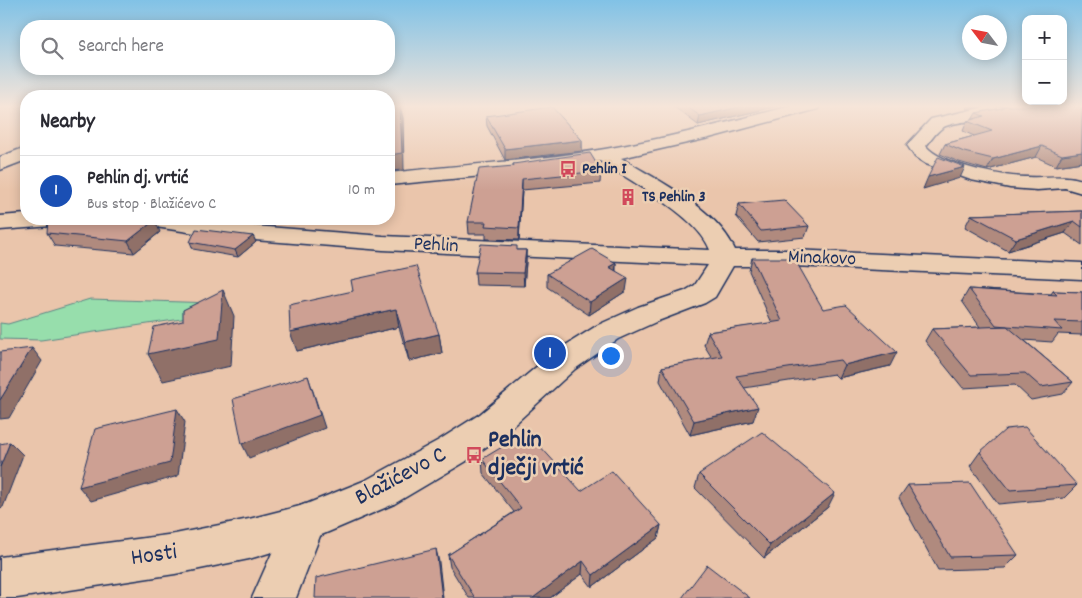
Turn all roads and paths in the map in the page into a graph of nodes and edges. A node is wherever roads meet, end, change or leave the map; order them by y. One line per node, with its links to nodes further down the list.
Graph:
1 (706, 134): 3 (street)
2 (927, 134): 5 (street)
3 (603, 155): 4 (street); 9 (street)
4 (395, 178)
5 (1082, 186)
6 (20, 221): 7 (street)
7 (0, 223)
8 (188, 225): 9 (street, Pehlin)
9 (725, 258): 10 (street, Minakovo); 11 (street, Blažićevo C)
10 (1082, 271)
11 (305, 524): 12 (street, Hosti); 13 (street)
12 (0, 579)
13 (274, 598)

